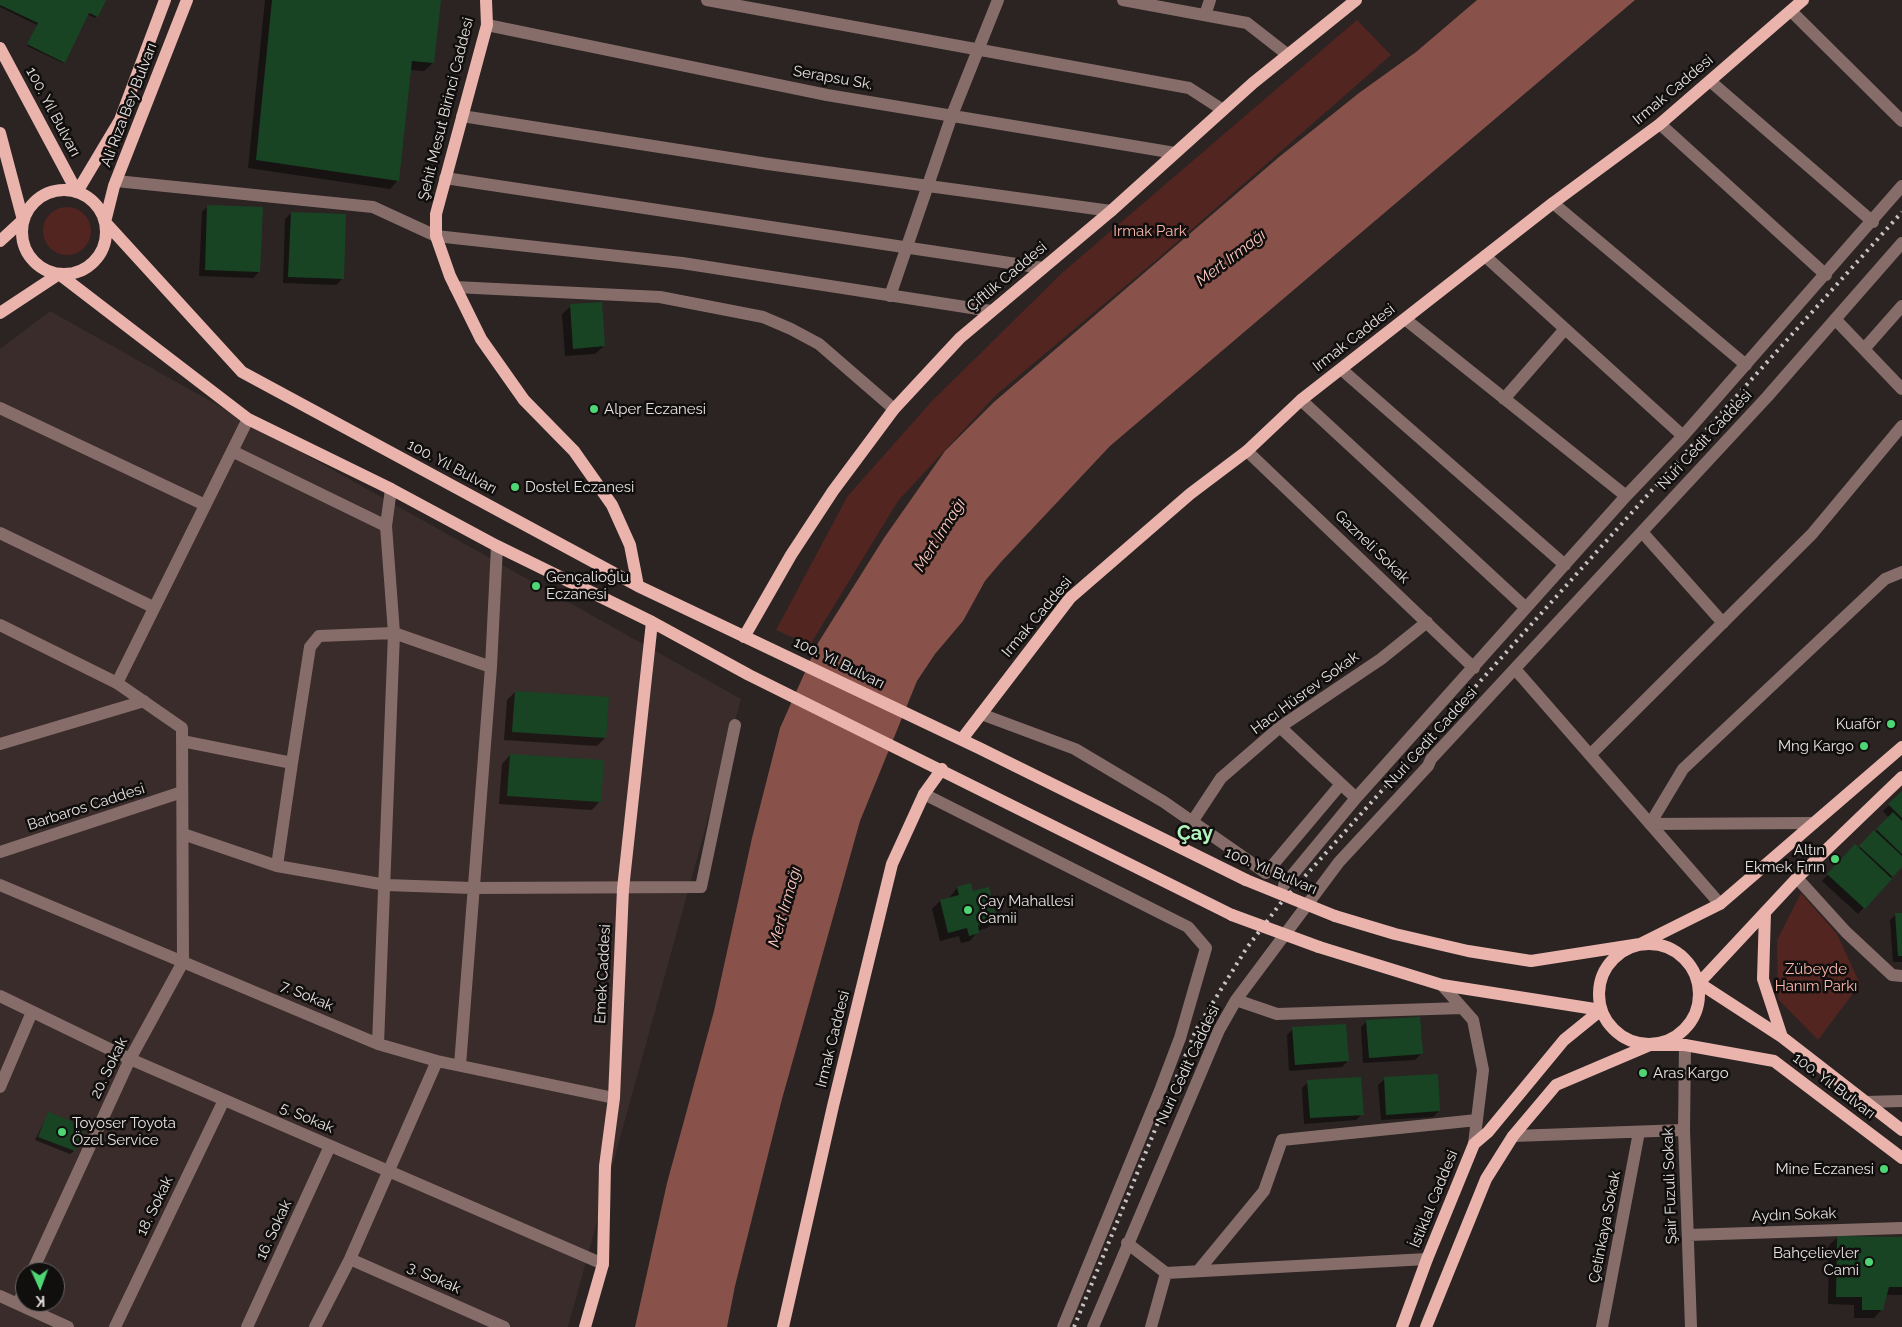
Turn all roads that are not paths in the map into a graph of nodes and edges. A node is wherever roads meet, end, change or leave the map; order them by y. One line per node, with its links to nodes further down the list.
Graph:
1 (166, 0): 28 (main road, Ali Rıza Bey Bulvarı)
2 (187, 0): 25 (main road, Ali Rıza Bey Bulvarı)
3 (486, 0): 12 (main road, Şehit Mesut Birinci Caddesi)
4 (708, 0): 14 (street)
5 (998, 0): 14 (street)
6 (1123, 0): 11 (street)
7 (1210, 0): 11 (street)
8 (1802, 0): 10 (main road, Irmak Caddesi)
9 (1352, 2): 15 (main road, Çiftlik Caddesi)
10 (1791, 10): 16 (main road, Irmak Caddesi); 20 (street)
11 (1205, 15): 15 (street)
12 (487, 25): 18 (street, Serapsu Sk.); 19 (main road, Şehit Mesut Birinci Caddesi)
13 (0, 48): 28 (main road, 100. Yıl Bulvarı)
14 (977, 49): 17 (street); 18 (street)
15 (1288, 55): 17 (main road, Çiftlik Caddesi)
16 (1710, 81): 21 (main road, Irmak Caddesi); 33 (street)
17 (1223, 110): 23 (main road, Çiftlik Caddesi)
18 (952, 115): 23 (street, Serapsu Sk.); 26 (street)
19 (462, 116): 24 (main road, Şehit Mesut Birinci Caddesi); 26 (street)
20 (1902, 121)
21 (1660, 124): 29 (main road, Irmak Caddesi); 41 (street)
22 (0, 133): 31 (main road)
23 (1175, 153): 30 (main road, Çiftlik Caddesi)
24 (445, 178): 34 (main road, Şehit Mesut Birinci Caddesi); 37 (street)
25 (116, 181): 32 (main road, Ali Rıza Bey Bulvarı); 34 (street)
26 (926, 186): 30 (street); 37 (street)
27 (1902, 186): 33 (street, Nuri Cedit Caddesi)
28 (77, 192): 31 (main road); 32 (main road)
29 (1553, 203): 38 (main road, Irmak Caddesi); 51 (street)
30 (1111, 211): 39 (main road, Çiftlik Caddesi)
31 (23, 220): 35 (main road); 40 (main road)
32 (105, 222): 40 (main road); 72 (main road, 100. Yıl Bulvarı)
33 (1873, 222): 41 (street, Nuri Cedit Caddesi)
34 (436, 236): 42 (main road, Şehit Mesut Birinci Caddesi); 43 (street)
35 (0, 241)
36 (1902, 243): 48 (street, Nuri Cedit Caddesi)
37 (908, 248): 39 (street); 43 (street)
38 (1485, 256): 47 (main road, Irmak Caddesi); 49 (street)
39 (1043, 268): 45 (main road, Çiftlik Caddesi)
40 (59, 274): 46 (main road); 58 (main road)
41 (1826, 275): 51 (street, Nuri Cedit Caddesi)
42 (455, 288): 57 (street); 72 (main road, Şehit Mesut Birinci Caddesi)
43 (890, 296): 45 (street)
44 (1902, 306): 50 (street)
45 (991, 311): 57 (main road, Çiftlik Caddesi)
46 (0, 312)
47 (1405, 319): 52 (main road, Irmak Caddesi); 54 (street)
48 (1835, 319): 50 (street); 67 (street, Nuri Cedit Caddesi)
49 (1565, 329): 54 (street); 60 (street)
50 (1864, 349): 53 (street)
51 (1746, 366): 60 (street, Nuri Cedit Caddesi)
52 (1342, 369): 55 (main road, Irmak Caddesi); 70 (street)
53 (1902, 389)
54 (1504, 398): 64 (street)
55 (1301, 400): 62 (main road, Irmak Caddesi); 74 (street)
56 (0, 408): 65 (street)
57 (894, 409): 80 (main road, Çiftlik Caddesi)
58 (248, 419): 61 (street); 63 (main road)
59 (1902, 426): 77 (street)
60 (1684, 436): 64 (street, Nuri Cedit Caddesi)
61 (232, 451): 65 (street); 66 (street)
62 (1246, 451): 76 (street, Gazneli Sokak); 86 (main road, Irmak Caddesi)
63 (390, 489): 66 (street); 69 (main road)
64 (1626, 496): 70 (street, Nuri Cedit Caddesi)
65 (204, 505): 73 (street)
66 (386, 526): 79 (street)
67 (1642, 532): 77 (street); 83 (street, Nuri Cedit Caddesi)
68 (0, 533): 73 (street)
69 (497, 546): 75 (main road); 81 (street)
70 (1565, 565): 74 (street, Nuri Cedit Caddesi)
71 (1902, 572): 103 (street)
72 (638, 586): 80 (main road, 100. Yıl Bulvarı)
73 (153, 606): 84 (street)
74 (1526, 608): 82 (street, Nuri Cedit Caddesi)
75 (652, 622): 95 (main road); 112 (main road, Emek Caddesi)
76 (1427, 622): 82 (street, Gazneli Sokak); 88 (street, Hacı Hüsrev Sokak)
77 (1723, 622): 93 (street)
78 (0, 625): 84 (street)
79 (394, 632): 81 (street); 94 (street); 109 (street)
80 (744, 637): 89 (main road, 100. Yıl Bulvarı)
81 (491, 667): 111 (street)
82 (1474, 668): 100 (street, Nuri Cedit Caddesi)
83 (1515, 669): 93 (street); 121 (street, Nuri Cedit Caddesi)
84 (117, 683): 85 (street)
85 (144, 701): 90 (street); 91 (street)
86 (981, 714): 89 (main road, Irmak Caddesi); 101 (street)
87 (735, 725): 112 (street)
88 (1280, 728): 97 (street); 101 (street, Hacı Hüsrev Sokak)
89 (962, 739): 115 (main road, 100. Yıl Bulvarı, bridge)
90 (182, 741): 94 (street); 98 (street)
91 (0, 744)
92 (1902, 747): 102 (main road)
93 (1590, 756): 103 (street)
94 (292, 763): 106 (street)
95 (942, 769): 99 (main road, Irmak Caddesi); 119 (main road, bridge)
96 (1902, 777): 107 (main road)
97 (1341, 784): 100 (street); 101 (street)
98 (182, 792): 104 (street); 105 (street, Barbaros Caddesi)
99 (924, 794): 164 (main road, Irmak Caddesi); 165 (street, Nuri Cedit Caddesi)
100 (1356, 798): 110 (street, Nuri Cedit Caddesi)
101 (1192, 822)
102 (1814, 823): 103 (street); 113 (main road)
103 (1650, 824): 113 (street)
104 (183, 834): 106 (street); 116 (street)
105 (0, 852)
106 (277, 866): 109 (street)
107 (1797, 878): 114 (main road); 117 (street)
108 (0, 885): 116 (street, 7. Sokak)
109 (386, 885): 111 (street); 126 (street)
110 (1284, 885)
111 (472, 888): 112 (street); 131 (street)
112 (623, 888): 133 (main road, Emek Caddesi)
113 (1720, 904): 115 (main road)
114 (1765, 912): 118 (main road); 125 (main road)
115 (1640, 944): 118 (main road); 123 (main road)
116 (183, 962): 126 (street, 7. Sokak); 129 (street, 20. Sokak)
117 (1902, 976)
118 (1699, 983): 125 (main road, 100. Yıl Bulvarı); 127 (main road)
119 (1442, 985): 122 (street); 123 (main road)
120 (0, 996): 124 (street, 5. Sokak)
121 (1236, 1000): 122 (street); 148 (street, Nuri Cedit Caddesi)
122 (1462, 1008): 137 (street)
123 (1601, 1010): 127 (main road); 142 (main road, İstiklal Caddesi)
124 (32, 1012): 129 (street, 5. Sokak); 132 (street)
125 (1782, 1037): 136 (main road, 100. Yıl Bulvarı)
126 (378, 1044): 130 (street, 7. Sokak)
127 (1650, 1045): 128 (main road, 100. Yıl Bulvarı); 141 (main road)
128 (1685, 1045): 138 (street, Şair Fuzuli Sokak); 144 (main road, 100. Yıl Bulvarı)
129 (130, 1060): 134 (street, 5. Sokak); 151 (street, 20. Sokak)
130 (437, 1061): 131 (street, 7. Sokak); 145 (street)
131 (460, 1065): 133 (street, 7. Sokak)
132 (0, 1087)
133 (614, 1098): 152 (main road, Emek Caddesi)
134 (224, 1100): 143 (street, 5. Sokak); 159 (street, 18. Sokak)
135 (1902, 1101): 136 (street)
136 (1866, 1102): 139 (main road, 100. Yıl Bulvarı)
137 (1477, 1120): 142 (street); 153 (street)
138 (1684, 1130): 140 (street); 147 (street, Şair Fuzuli Sokak)
139 (1902, 1130)
140 (1639, 1132): 141 (street); 170 (street, Çetinkaya Sokak)
141 (1513, 1136): 169 (main road)
142 (1474, 1144): 150 (main road, İstiklal Caddesi)
143 (330, 1146): 145 (street, 5. Sokak); 160 (street, 16. Sokak)
144 (1902, 1158)
145 (388, 1170): 149 (street); 152 (street, 5. Sokak)
146 (1902, 1228): 147 (street, Aydın Sokak)
147 (1688, 1235): 171 (street, Şair Fuzuli Sokak)
148 (1127, 1243): 154 (street); 166 (street, Nuri Cedit Caddesi)
149 (350, 1259): 161 (street); 162 (street, 3. Sokak)
150 (1427, 1259): 153 (street); 168 (main road, İstiklal Caddesi)
151 (37, 1262)
152 (603, 1264): 163 (main road, Emek Caddesi)
153 (1198, 1271): 154 (street)
154 (1166, 1273): 167 (street)
155 (0, 1296): 156 (street)
156 (15, 1303)
157 (35, 1312): 158 (street)
158 (68, 1327)
159 (115, 1327)
160 (247, 1327)
161 (315, 1327)
162 (504, 1327)
163 (585, 1327)
164 (783, 1327)
165 (1063, 1327)
166 (1093, 1327)
167 (1151, 1327)
168 (1402, 1327)
169 (1426, 1327)
170 (1602, 1327)
171 (1691, 1327)

